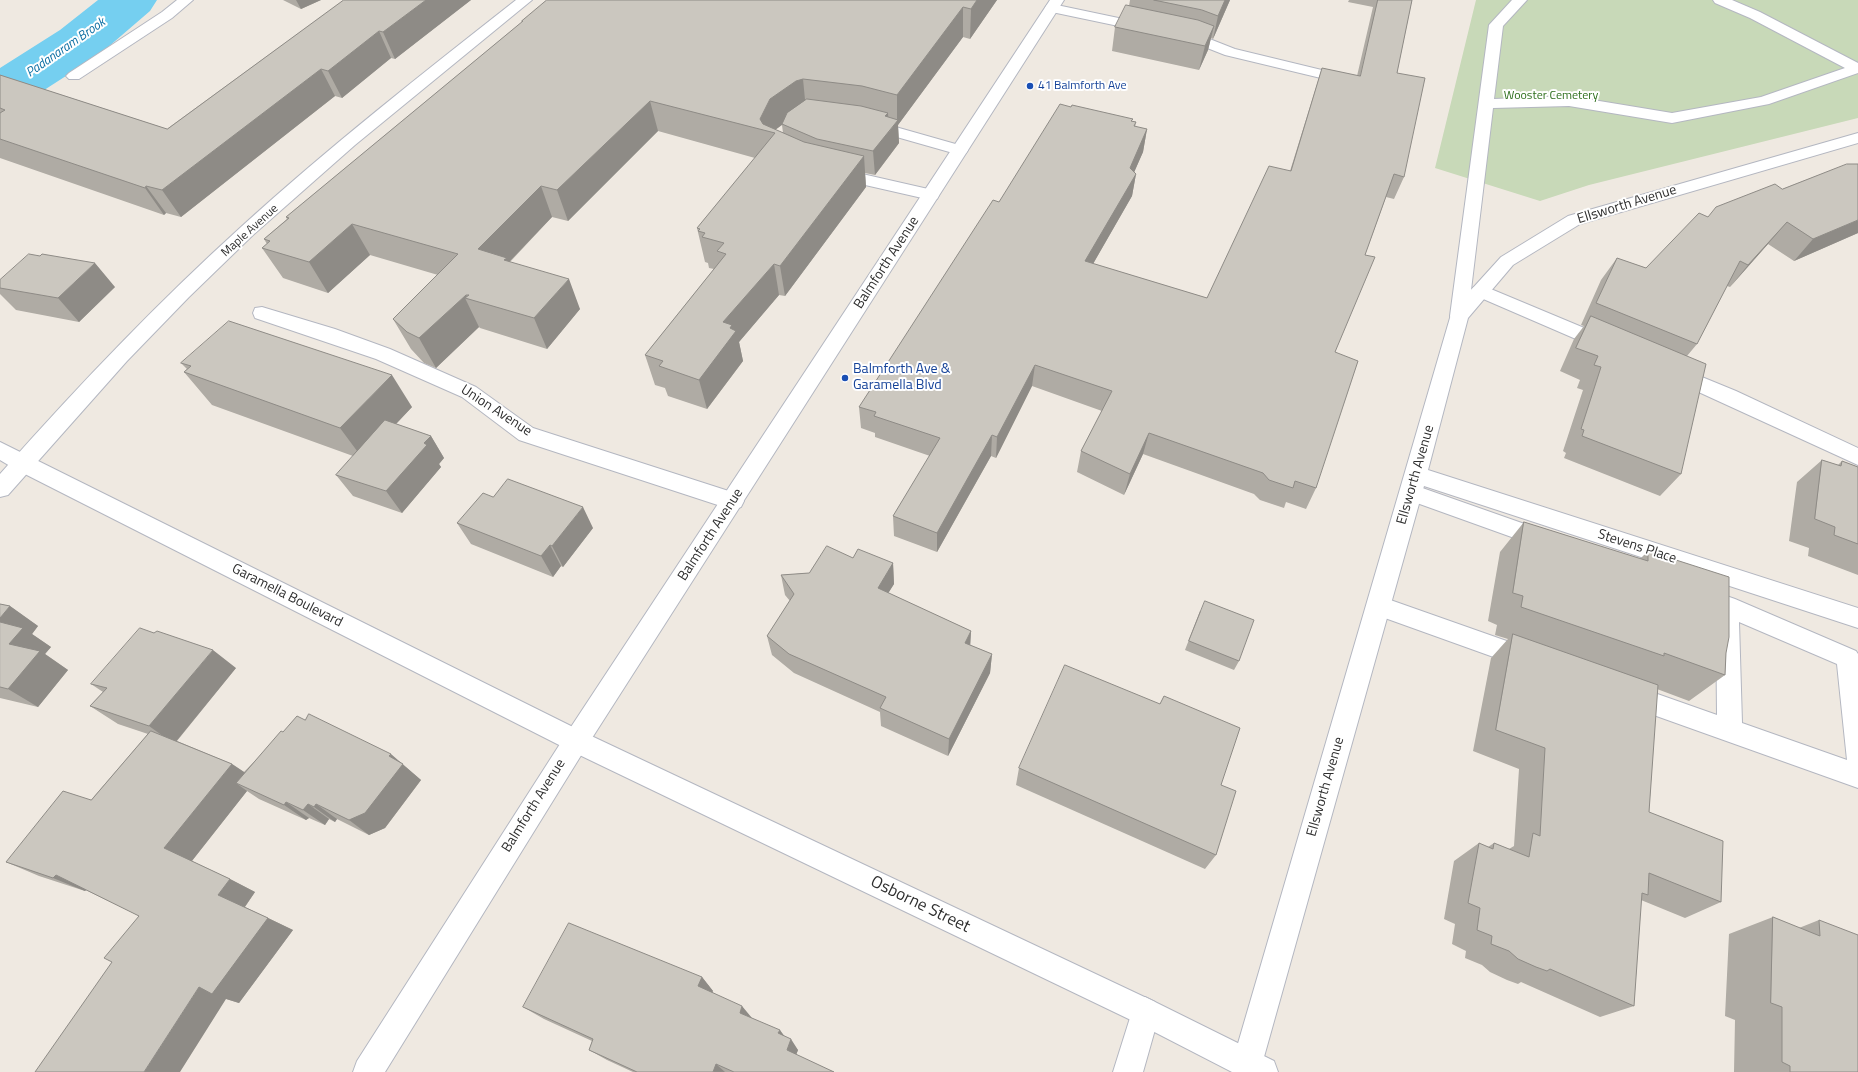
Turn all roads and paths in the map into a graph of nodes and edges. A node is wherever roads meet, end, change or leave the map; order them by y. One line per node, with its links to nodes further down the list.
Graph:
1 (186, 0): 10 (street)
2 (525, 0): 24 (street, Maple Avenue)
3 (1505, 0): 7 (street)
4 (1520, 0): 7 (street)
5 (1720, 0): 8 (street)
6 (1055, 4): 9 (street); 14 (street, Balmforth Avenue)
7 (1496, 25): 11 (street)
8 (1858, 68): 11 (street)
9 (1326, 75)
10 (74, 76)
11 (1485, 104): 19 (street)
12 (857, 122): 14 (street)
13 (1858, 138): 17 (street, Ellsworth Avenue)
14 (960, 150): 16 (street, Balmforth Avenue)
15 (822, 170): 16 (street)
16 (931, 195): 27 (street, Balmforth Avenue)
17 (1480, 291): 19 (street, Ellsworth Avenue); 20 (street)
18 (262, 313): 27 (street, Union Avenue)
19 (1459, 316): 25 (street, Ellsworth Avenue)
20 (1619, 350)
21 (1656, 366): 23 (street)
22 (0, 450): 24 (street, Garamella Boulevard)
23 (1858, 456)
24 (22, 463): 26 (street, Maple Avenue); 36 (street, Garamella Boulevard)
25 (1414, 484): 28 (street); 30 (street, Ellsworth Avenue); 32 (street, Stevens Place)
26 (0, 489)
27 (733, 501): 36 (street, Balmforth Avenue)
28 (1562, 546)
29 (1682, 590): 31 (street)
30 (1379, 606): 33 (street); 40 (street, Ellsworth Avenue)
31 (1727, 606): 35 (street); 37 (street)
32 (1858, 618)
33 (1550, 667)
34 (1610, 688): 35 (street)
35 (1730, 730): 38 (street)
36 (576, 741): 39 (street, Osborne Street); 41 (street, Balmforth Avenue)
37 (1858, 756)
38 (1858, 776)
39 (1145, 1012): 40 (street, Osborne Street); 42 (street)
40 (1255, 1068)
41 (368, 1072)
42 (1128, 1072)

